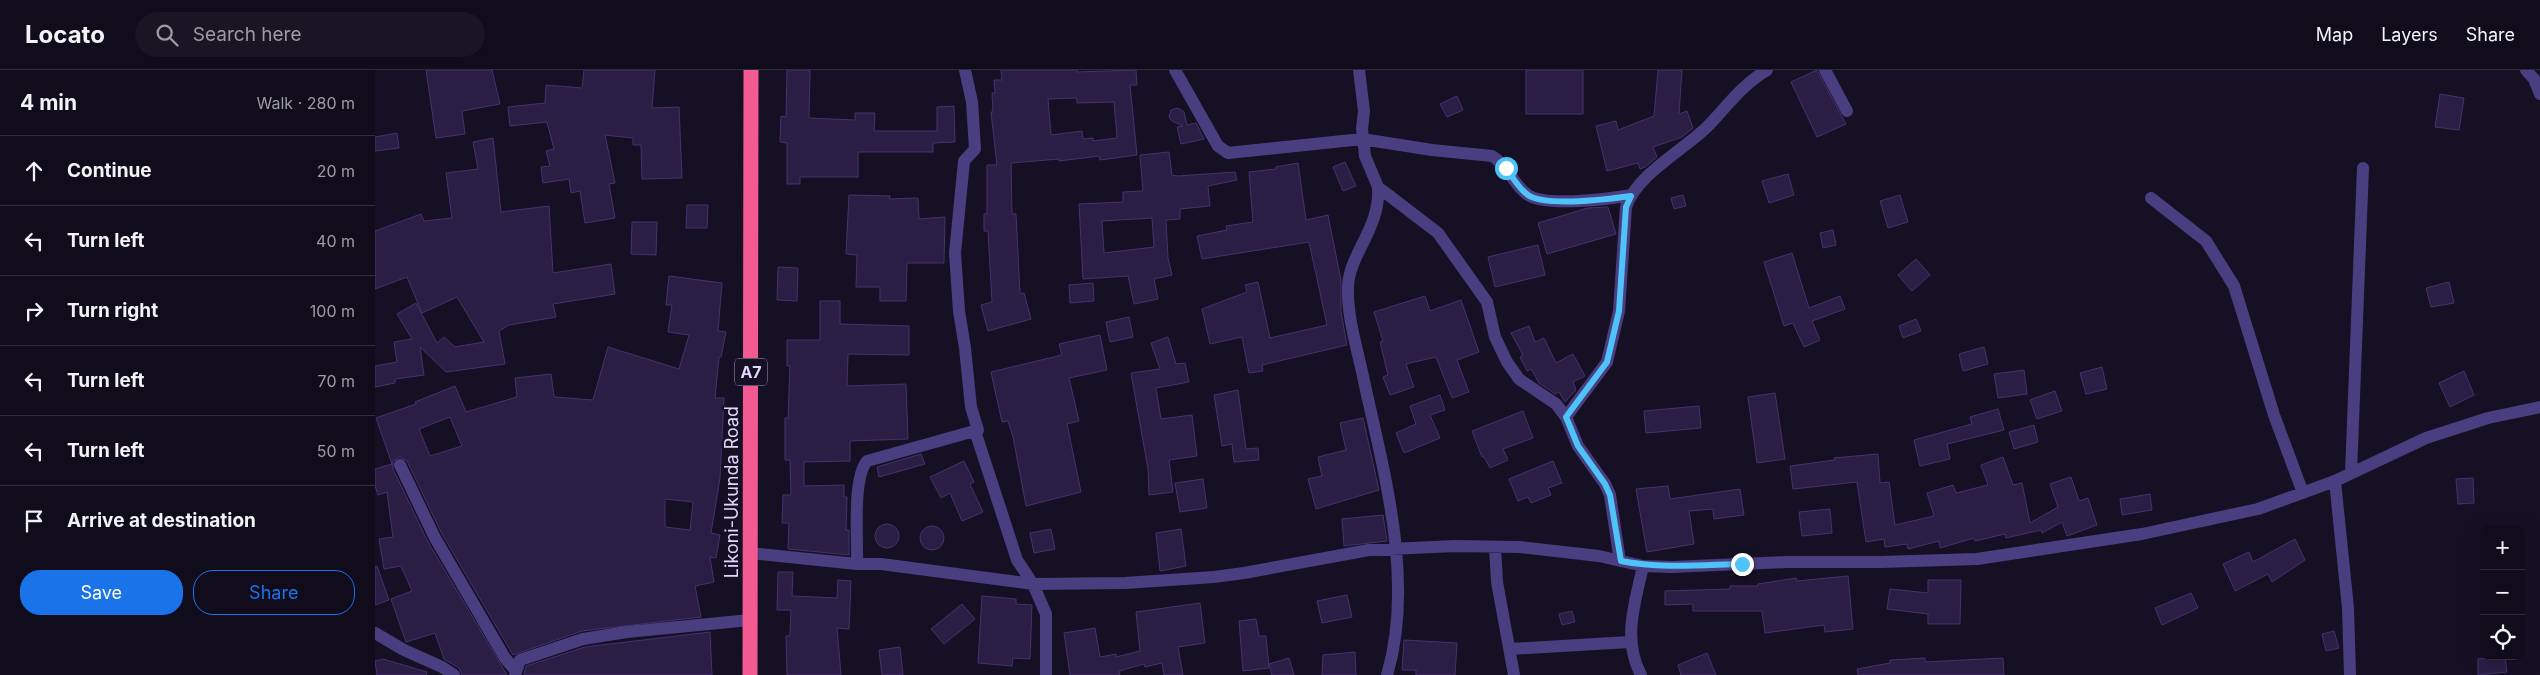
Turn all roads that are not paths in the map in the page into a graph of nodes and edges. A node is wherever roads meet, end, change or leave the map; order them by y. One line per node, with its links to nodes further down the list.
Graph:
1 (751, 70): 24 (highway, Likoni-Ukunda Road / A7)
2 (965, 70): 17 (street)
3 (1175, 70): 10 (street)
4 (1359, 70): 10 (street)
5 (1767, 70): 13 (street)
6 (1825, 70): 9 (street)
7 (2526, 70): 8 (street)
8 (2540, 94)
9 (1847, 111)
10 (1362, 139): 12 (street); 13 (street)
11 (2363, 168): 19 (street)
12 (1378, 188): 16 (street); 23 (street)
13 (1631, 196): 16 (street)
14 (2151, 198): 21 (street)
15 (2540, 407): 19 (street)
16 (1566, 417): 25 (street)
17 (978, 430): 26 (street); 28 (street)
18 (400, 465): 33 (street)
19 (2351, 473): 20 (street)
20 (2335, 481): 21 (street); 40 (street)
21 (2303, 493): 27 (street)
22 (1495, 547): 23 (street); 25 (street); 32 (street)
23 (1396, 549): 28 (street); 37 (street)
24 (750, 553): 26 (street); 29 (highway, Likoni-Ukunda Road / A7)
25 (1621, 561): 27 (street)
26 (857, 564): 28 (street)
27 (1643, 566): 31 (street)
28 (1033, 584): 36 (street)
29 (750, 620): 33 (street); 35 (highway, Likoni-Ukunda Road / A7)
30 (375, 633): 34 (street)
31 (1629, 642): 32 (street); 39 (street)
32 (1509, 649): 38 (street)
33 (516, 673)
34 (454, 675)
35 (750, 675)
36 (1046, 675)
37 (1387, 675)
38 (1514, 675)
39 (1641, 675)
40 (2351, 675)

